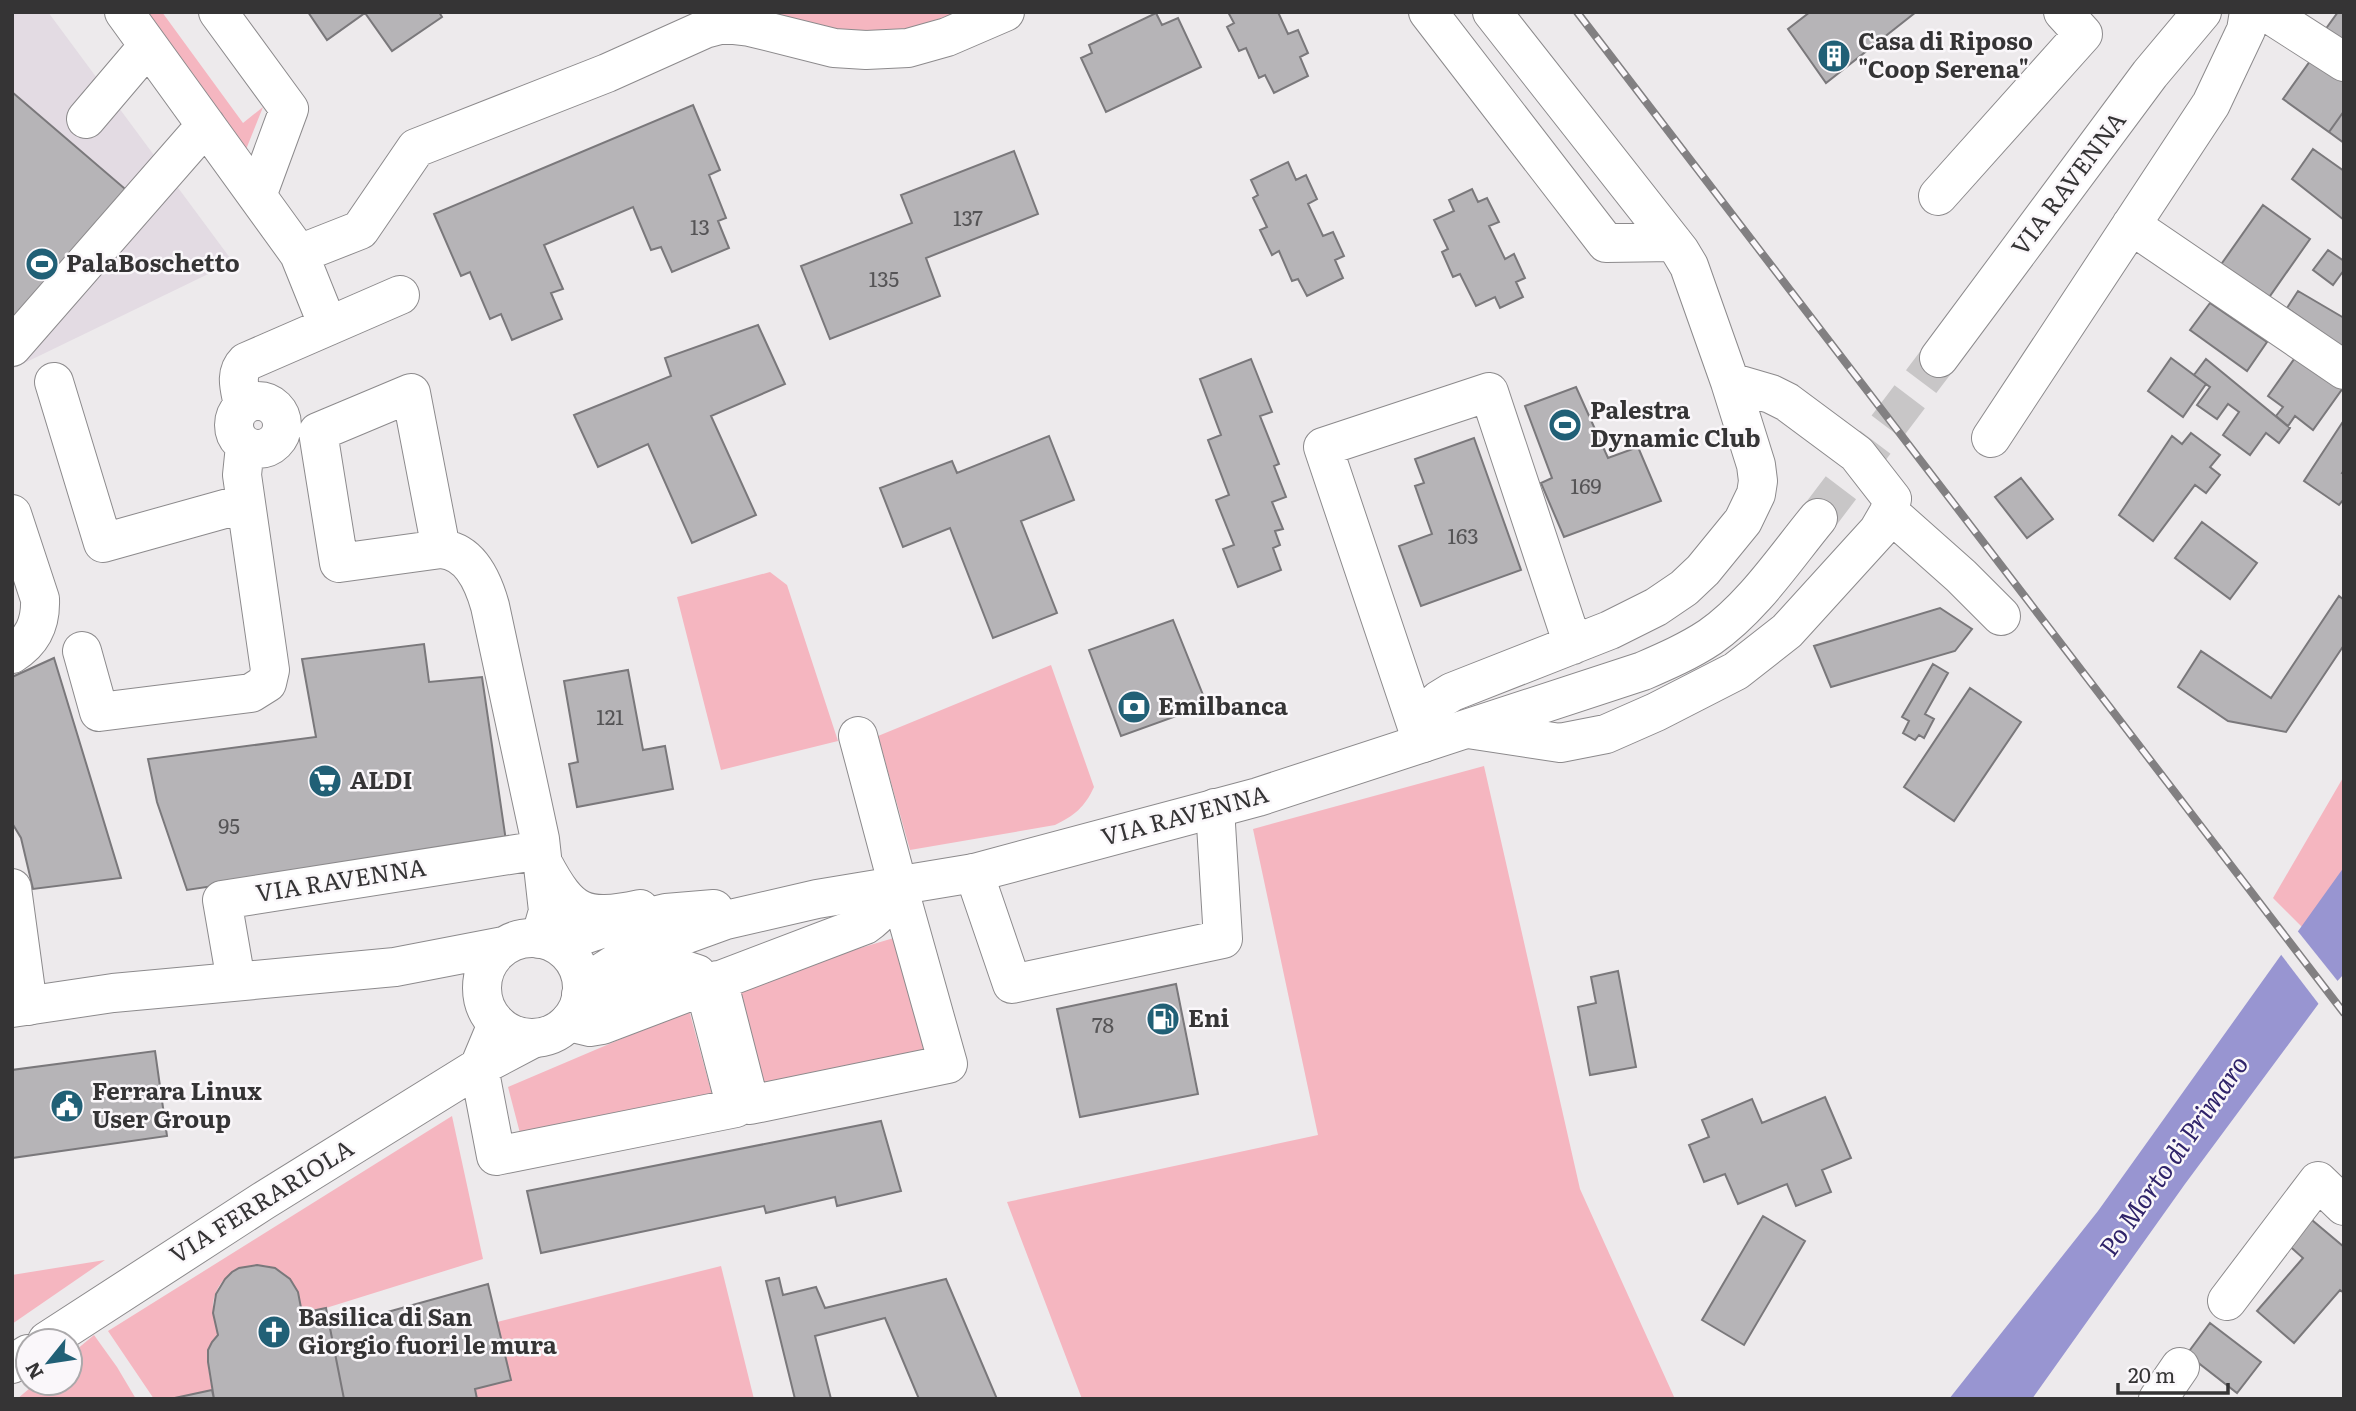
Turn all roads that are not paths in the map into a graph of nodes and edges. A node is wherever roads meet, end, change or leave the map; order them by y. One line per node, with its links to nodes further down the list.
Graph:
1 (124, 12): 10 (street)
2 (218, 12): 16 (street)
3 (1005, 12): 20 (street)
4 (1428, 12): 15 (street)
5 (1492, 12): 14 (street)
6 (2063, 12): 17 (street)
7 (2202, 12): 24 (street, VIA RAVENNA)
8 (2249, 12): 18 (street)
9 (2266, 12): 11 (street)
10 (148, 46): 12 (street); 13 (street)
11 (2344, 62)
12 (86, 119)
13 (206, 125): 16 (street); 23 (street)
14 (1595, 143): 15 (street); 19 (street)
15 (1553, 174): 19 (street)
16 (257, 196): 20 (street)
17 (1938, 196)
18 (2131, 225): 25 (street); 28 (street)
19 (1673, 242): 26 (street)
20 (299, 254): 22 (street)
21 (400, 295): 22 (street)
22 (328, 326): 30 (street)
23 (12, 347)
24 (1939, 358)
25 (2344, 370)
26 (1730, 382): 29 (street); 35 (street)
27 (54, 383): 30 (street)
28 (1991, 438)
29 (1887, 500): 34 (street); 38 (street, VIA RAVENNA)
30 (246, 503): 36 (street)
31 (12, 514): 37 (street)
32 (1818, 517): 38 (street, VIA RAVENNA)
33 (440, 549): 33 (street); 42 (street, VIA RAVENNA)
34 (2001, 617)
35 (1573, 645): 40 (street); 40 (street)
36 (82, 651)
37 (12, 654)
38 (1468, 729): 40 (street, VIA RAVENNA)
39 (858, 736): 44 (street)
40 (1420, 736): 41 (street, VIA RAVENNA)
41 (1215, 808): 43 (street, VIA RAVENNA); 43 (street)
42 (542, 856): 47 (street, VIA RAVENNA); 48 (street, VIA RAVENNA); 49 (street, VIA RAVENNA)
43 (974, 873): 44 (street, VIA RAVENNA)
44 (895, 886): 46 (street, VIA RAVENNA); 50 (street); 50 (street)
45 (12, 888): 52 (street)
46 (817, 899): 47 (street, VIA RAVENNA); 51 (street, VIA RAVENNA)
47 (738, 907): 48 (street, VIA RAVENNA)
48 (521, 951): 49 (street, VIA RAVENNA); 51 (street); 53 (street, VIA RAVENNA)
49 (236, 981): 52 (street, VIA RAVENNA)
50 (711, 983): 51 (street); 55 (street)
51 (577, 1000): 54 (street, VIA RAVENNA)
52 (20, 1007)
53 (497, 1024): 54 (street); 55 (street)
54 (534, 1038): 55 (street, VIA FERRARIOLA)
55 (479, 1066): 58 (street, VIA FERRARIOLA)
56 (2344, 1206): 57 (street)
57 (2227, 1301)
58 (68, 1327)
59 (2180, 1367): 60 (street)
60 (2158, 1399)

